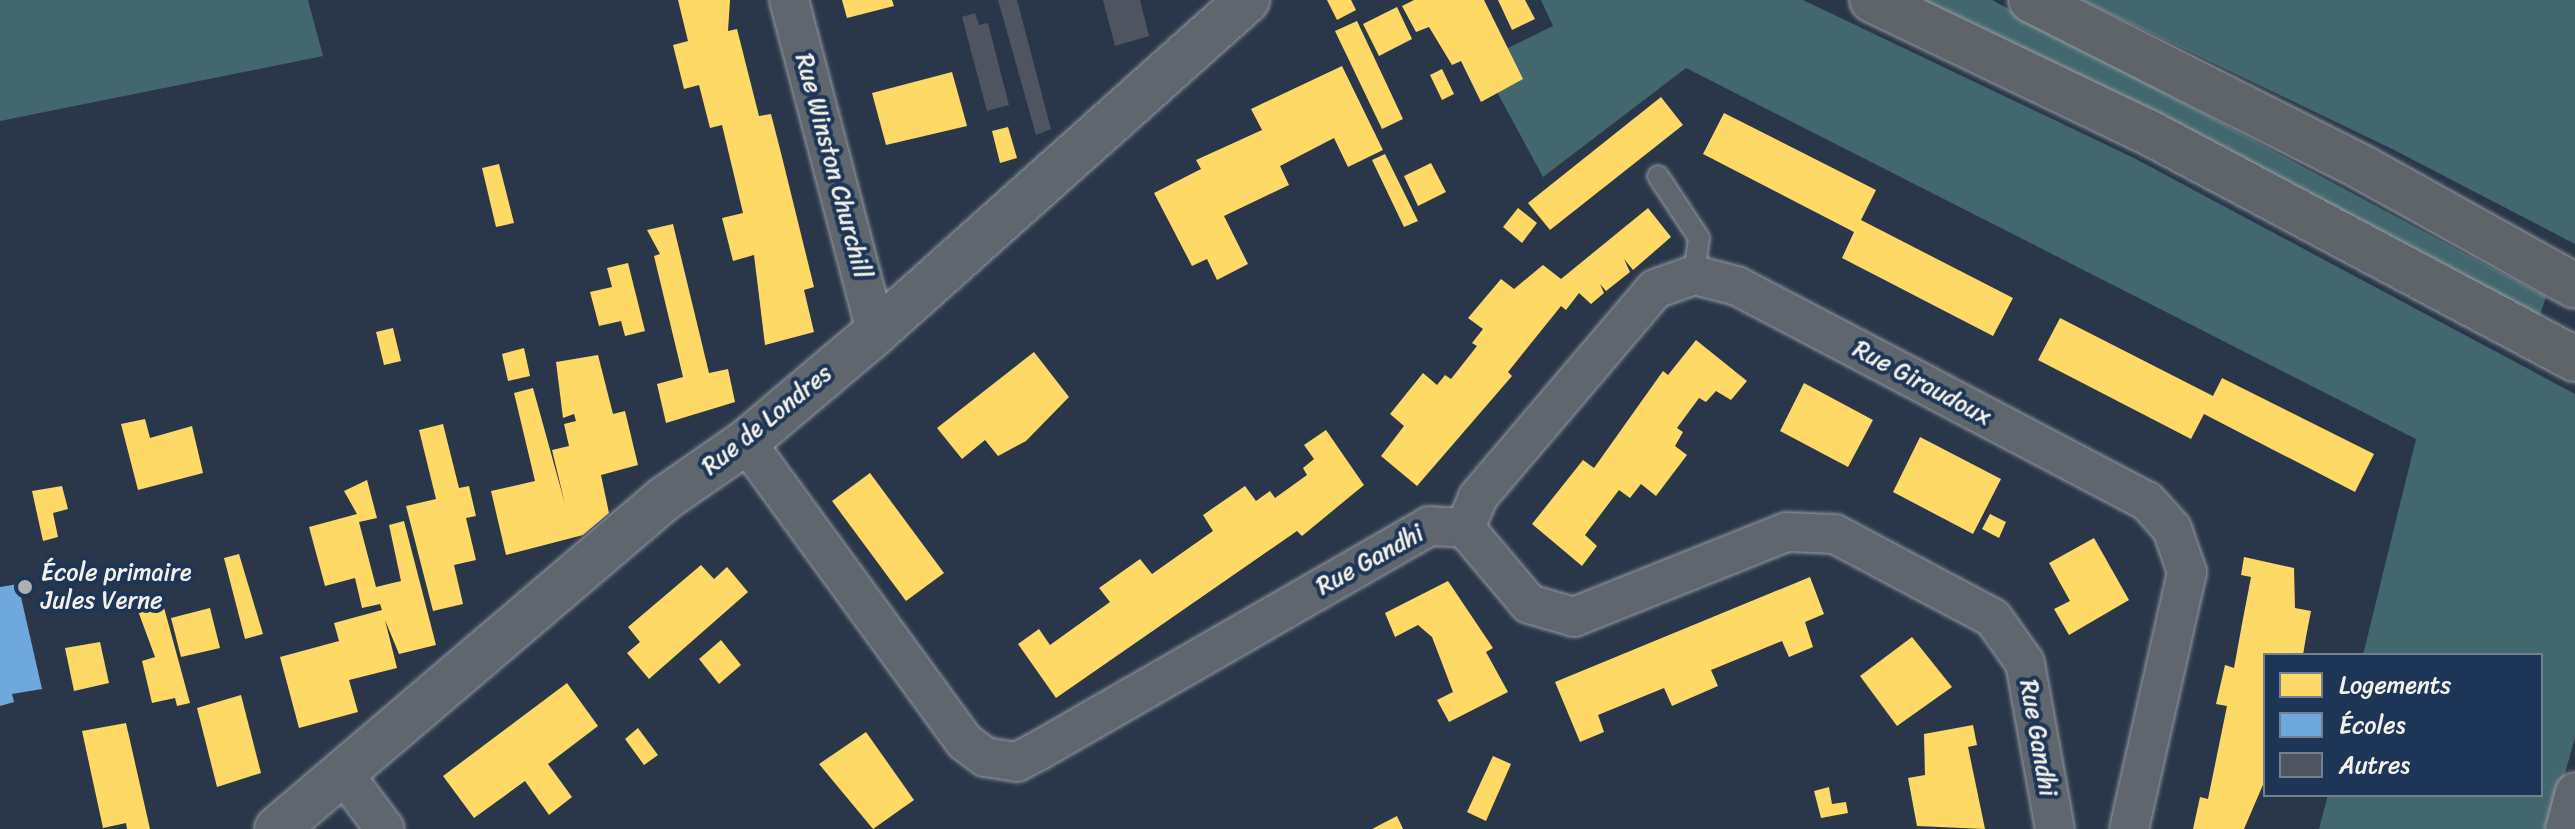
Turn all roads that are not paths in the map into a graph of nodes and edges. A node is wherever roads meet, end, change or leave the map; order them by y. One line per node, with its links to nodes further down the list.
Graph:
1 (789, 0): 8 (street, Rue Winston Churchill)
2 (1247, 0): 8 (street, Rue de Londres)
3 (1872, 0): 9 (highway)
4 (2031, 0): 7 (highway)
5 (1658, 176): 6 (lane)
6 (1694, 275): 11 (street); 17 (street, Rue Giraudoux)
7 (2564, 280)
8 (876, 332): 10 (street, Rue de Londres)
9 (2575, 359)
10 (746, 442): 11 (street, Rue Gandhi); 12 (street, Rue de Londres)
11 (1465, 528): 16 (street, Rue Gandhi)
12 (342, 772): 14 (street, Rue de Londres); 15 (street)
13 (2575, 792): 18 (street)
14 (277, 829)
15 (385, 829)
16 (2055, 829)
17 (2129, 829)
18 (2565, 829)

